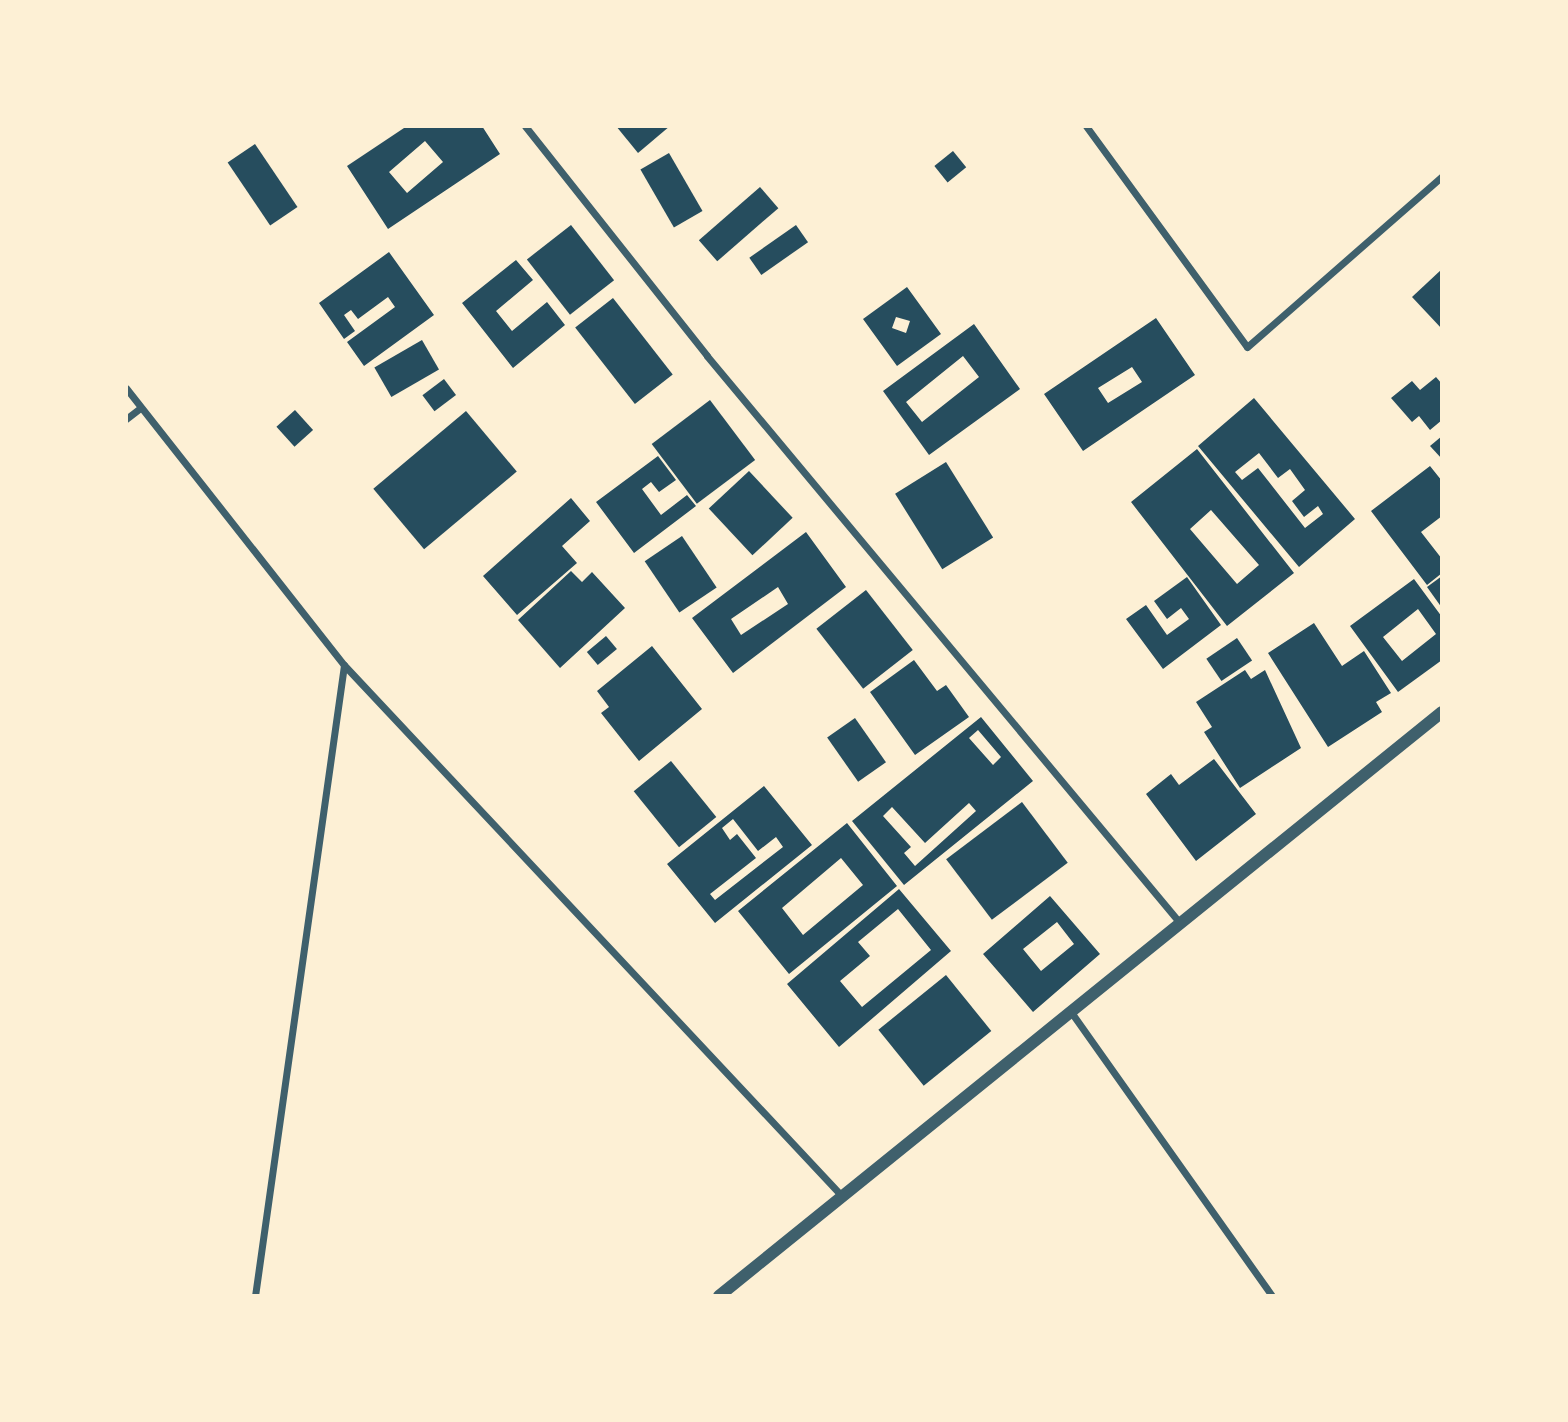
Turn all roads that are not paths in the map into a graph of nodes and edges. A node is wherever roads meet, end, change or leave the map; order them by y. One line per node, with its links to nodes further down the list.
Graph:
1 (525, 126): 9 (street)
2 (1086, 126): 3 (street)
3 (1442, 176)
4 (126, 388): 5 (street)
5 (139, 409): 6 (street); 7 (street)
6 (126, 419)
7 (344, 664): 11 (street); 12 (street)
8 (1442, 712): 9 (street)
9 (1180, 923): 10 (street)
10 (1071, 1012): 11 (street); 14 (street)
11 (842, 1196): 13 (street)
12 (255, 1296)
13 (719, 1296)
14 (1272, 1296)

